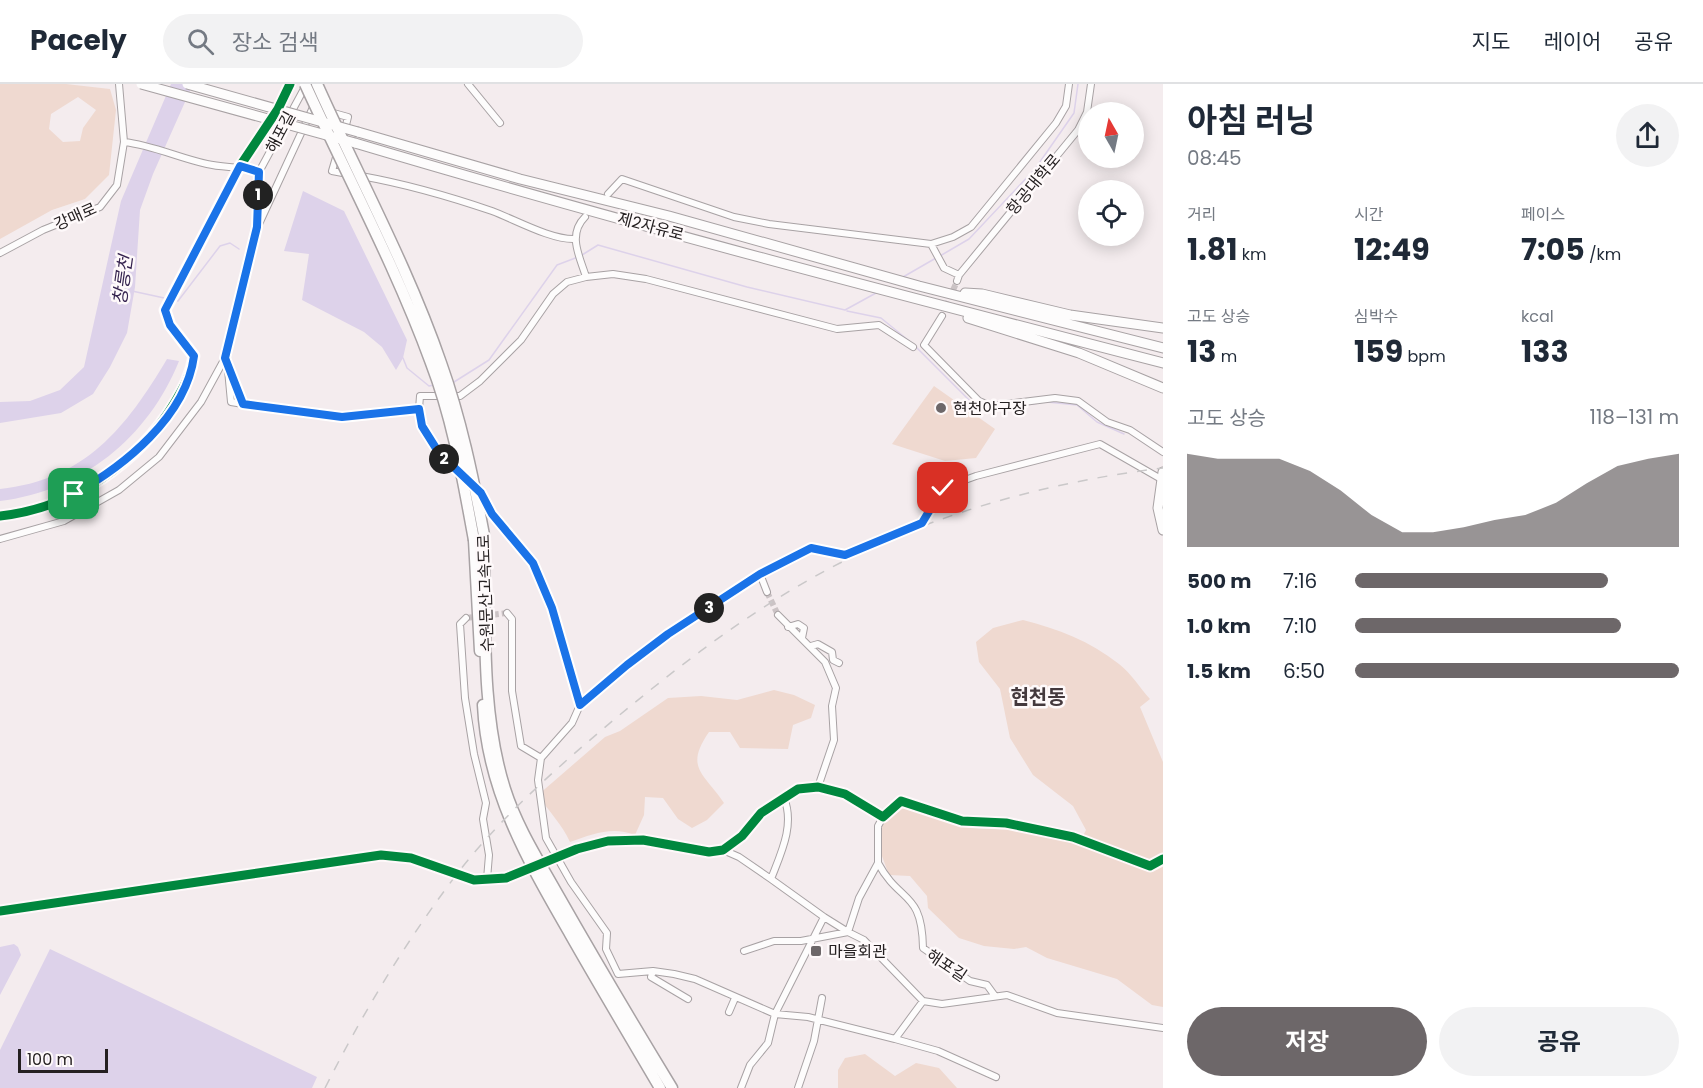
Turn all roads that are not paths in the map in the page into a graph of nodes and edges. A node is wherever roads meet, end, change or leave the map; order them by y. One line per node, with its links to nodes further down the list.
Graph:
1 (119, 84): 12 (street, 강매로)
2 (141, 84): 22 (highway, 제2자유로, bridge)
3 (187, 84): 21 (highway, 제2자유로, bridge)
4 (306, 84): 13 (street, 해포길); 34 (highway, 수원문산고속도로, bridge)
5 (318, 84): 10 (street); 34 (highway, 수원문산고속도로, bridge)
6 (325, 84): 10 (street)
7 (468, 84): 11 (street)
8 (1069, 84): 18 (street, 항공대학로)
9 (1091, 84): 18 (street, 항공대학로)
10 (312, 107): 16 (street); 17 (street)
11 (500, 123)
12 (124, 142): 13 (street); 19 (street, 강매로)
13 (259, 172): 16 (street, 해포길)
14 (608, 194): 18 (street)
15 (585, 217): 17 (street)
16 (257, 227): 27 (street, 해포길)
17 (575, 239): 20 (street)
18 (931, 244)
19 (0, 253)
20 (586, 277): 25 (street); 30 (street)
21 (941, 292): 24 (highway); 26 (highway, 제2자유로)
22 (936, 304): 28 (highway, 제2자유로); 29 (highway)
23 (942, 316): 31 (street)
24 (1163, 328)
25 (913, 346)
26 (1163, 348)
27 (225, 358): 30 (street); 35 (street, 해포길)
28 (1163, 363)
29 (1163, 388)
30 (419, 409): 43 (street)
31 (1163, 452)
32 (1162, 476): 33 (highway); 36 (street)
33 (1163, 530)
34 (479, 538): 71 (highway, 수원문산고속도로); 72 (highway, 수원문산고속도로)
35 (0, 539)
36 (760, 574): 37 (street); 43 (street)
37 (767, 592)
38 (507, 613): 44 (street)
39 (778, 615): 41 (street)
40 (466, 618): 51 (street)
41 (811, 646): 42 (street); 45 (street)
42 (839, 663)
43 (580, 705): 44 (street)
44 (541, 758): 58 (street)
45 (818, 787): 46 (street); 47 (street)
46 (784, 798): 48 (street); 52 (street)
47 (883, 817): 49 (street); 50 (street)
48 (723, 850): 51 (street, bridge); 52 (street)
49 (1163, 859)
50 (878, 863): 55 (street); 59 (street, 해포길)
51 (487, 879): 53 (street)
52 (771, 879): 54 (street)
53 (0, 911)
54 (824, 917): 55 (street); 56 (street)
55 (848, 932): 56 (street); 63 (street)
56 (814, 939): 57 (street); 65 (street)
57 (744, 951)
58 (652, 971): 60 (street); 62 (street)
59 (995, 996): 63 (street, 해포길); 67 (street, 해포길)
60 (735, 998): 64 (street); 65 (street)
61 (822, 998): 66 (street)
62 (688, 999)
63 (923, 1001): 68 (street)
64 (729, 1012)
65 (775, 1014): 66 (street); 70 (street)
66 (819, 1020): 68 (street); 74 (street)
67 (1163, 1028)
68 (895, 1039): 69 (street)
69 (996, 1077)
70 (742, 1085): 73 (street)
71 (660, 1088)
72 (672, 1088)
73 (749, 1088)
74 (798, 1088)

